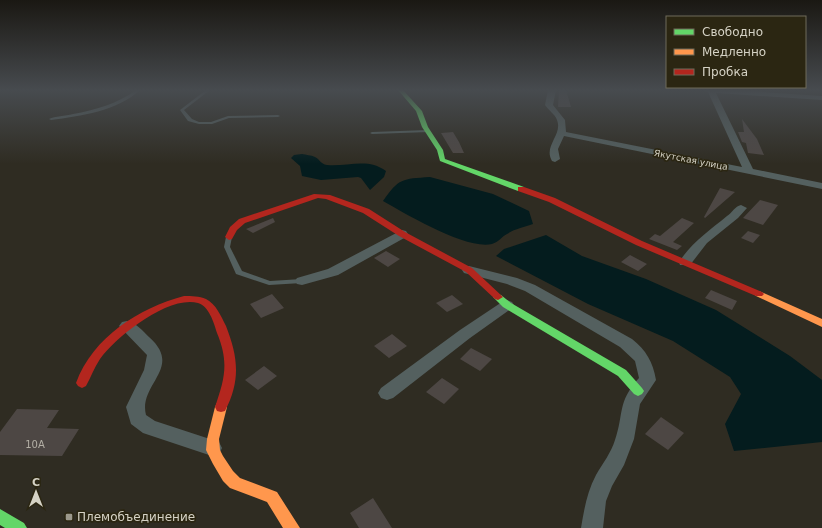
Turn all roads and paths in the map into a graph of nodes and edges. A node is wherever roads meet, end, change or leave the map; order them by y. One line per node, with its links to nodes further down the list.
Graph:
1 (77, 115): 7 (lane)
2 (185, 115): 6 (lane)
3 (421, 115): 8 (street)
4 (557, 115): 10 (street)
5 (723, 115): 12 (street)
6 (278, 116)
7 (52, 119)
8 (428, 131): 9 (lane); 17 (street)
9 (372, 133)
10 (560, 133): 11 (street); 12 (street, Якутская улица)
11 (555, 159)
12 (749, 171): 13 (street, Якутская улица)
13 (822, 186)
14 (741, 208): 17 (street)
15 (402, 234): 16 (street); 18 (street); 19 (street)
16 (229, 237): 19 (lane)
17 (685, 262): 21 (street)
18 (469, 270): 20 (street); 24 (street)
19 (302, 281)
20 (507, 305): 24 (street); 25 (street)
21 (822, 323)
22 (127, 326): 23 (street); 26 (street); 26 (street)
23 (82, 383)
24 (638, 391): 30 (street)
25 (387, 393)
26 (212, 448): 29 (street)
27 (0, 516): 28 (street)
28 (19, 528)
29 (292, 528)
30 (592, 528)

